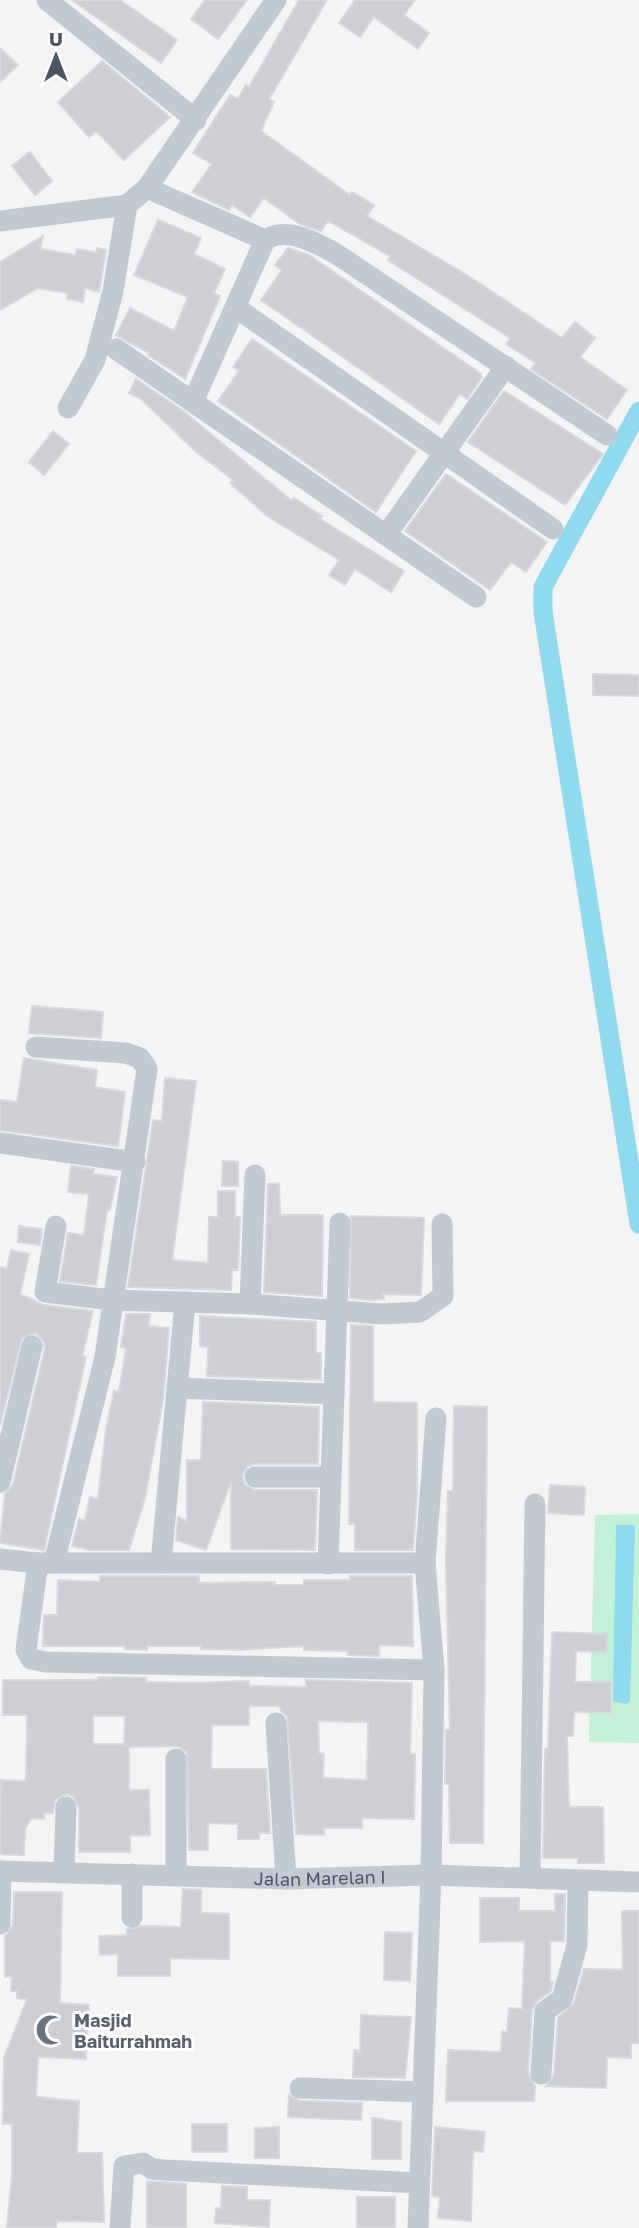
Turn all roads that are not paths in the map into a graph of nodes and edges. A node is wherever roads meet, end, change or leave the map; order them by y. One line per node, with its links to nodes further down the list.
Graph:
1 (47, 0): 3 (street)
2 (276, 0): 3 (street)
3 (196, 120): 4 (street)
4 (148, 188): 6 (street); 8 (street)
5 (0, 203): 7 (street)
6 (127, 205): 7 (street); 13 (street)
7 (6, 221)
8 (265, 240): 9 (street); 11 (street)
9 (235, 307): 12 (street); 15 (street)
10 (116, 349): 12 (street)
11 (506, 366): 14 (street); 15 (street)
12 (193, 402): 17 (street)
13 (68, 408)
14 (607, 435)
15 (444, 453): 16 (street); 17 (street)
16 (553, 529)
17 (386, 535): 18 (street)
18 (476, 597)
19 (36, 1047): 21 (street)
20 (0, 1143): 21 (street)
21 (135, 1162): 26 (street)
22 (255, 1175): 28 (street)
23 (340, 1223): 29 (street)
24 (442, 1224): 29 (street)
25 (57, 1226): 26 (street)
26 (112, 1300): 27 (street); 39 (street)
27 (185, 1302): 28 (street); 31 (street)
28 (250, 1304): 29 (street)
29 (337, 1311): 32 (street)
30 (32, 1346): 36 (street)
31 (177, 1388): 32 (street); 40 (street)
32 (334, 1394): 35 (street)
33 (436, 1418): 41 (street)
34 (255, 1477): 35 (street)
35 (331, 1478): 42 (street)
36 (0, 1482)
37 (535, 1504): 52 (street)
38 (0, 1559): 39 (street)
39 (46, 1563): 40 (street); 43 (street)
40 (161, 1563): 42 (street)
41 (425, 1563): 42 (street); 43 (street)
42 (328, 1564)
43 (433, 1670): 51 (street)
44 (276, 1723): 53 (street)
45 (176, 1759): 50 (street)
46 (66, 1807): 48 (street)
47 (0, 1871): 48 (street, Jalan Marelan I); 57 (street)
48 (64, 1872): 49 (street, Jalan Marelan I)
49 (132, 1874): 50 (street, Jalan Marelan I); 56 (street)
50 (176, 1875): 53 (street, Jalan Marelan I)
51 (431, 1875): 52 (street, Jalan Marelan I); 53 (street, Jalan Marelan I); 60 (street)
52 (530, 1878): 54 (street, Jalan Marelan I)
53 (286, 1879)
54 (578, 1881): 55 (street, Jalan Marelan I); 58 (street)
55 (639, 1882)
56 (132, 1917)
57 (0, 1924)
58 (541, 2074)
59 (300, 2088): 60 (street)
60 (423, 2092): 61 (street)
61 (419, 2183): 62 (street); 63 (street)
62 (120, 2228)
63 (418, 2228)

